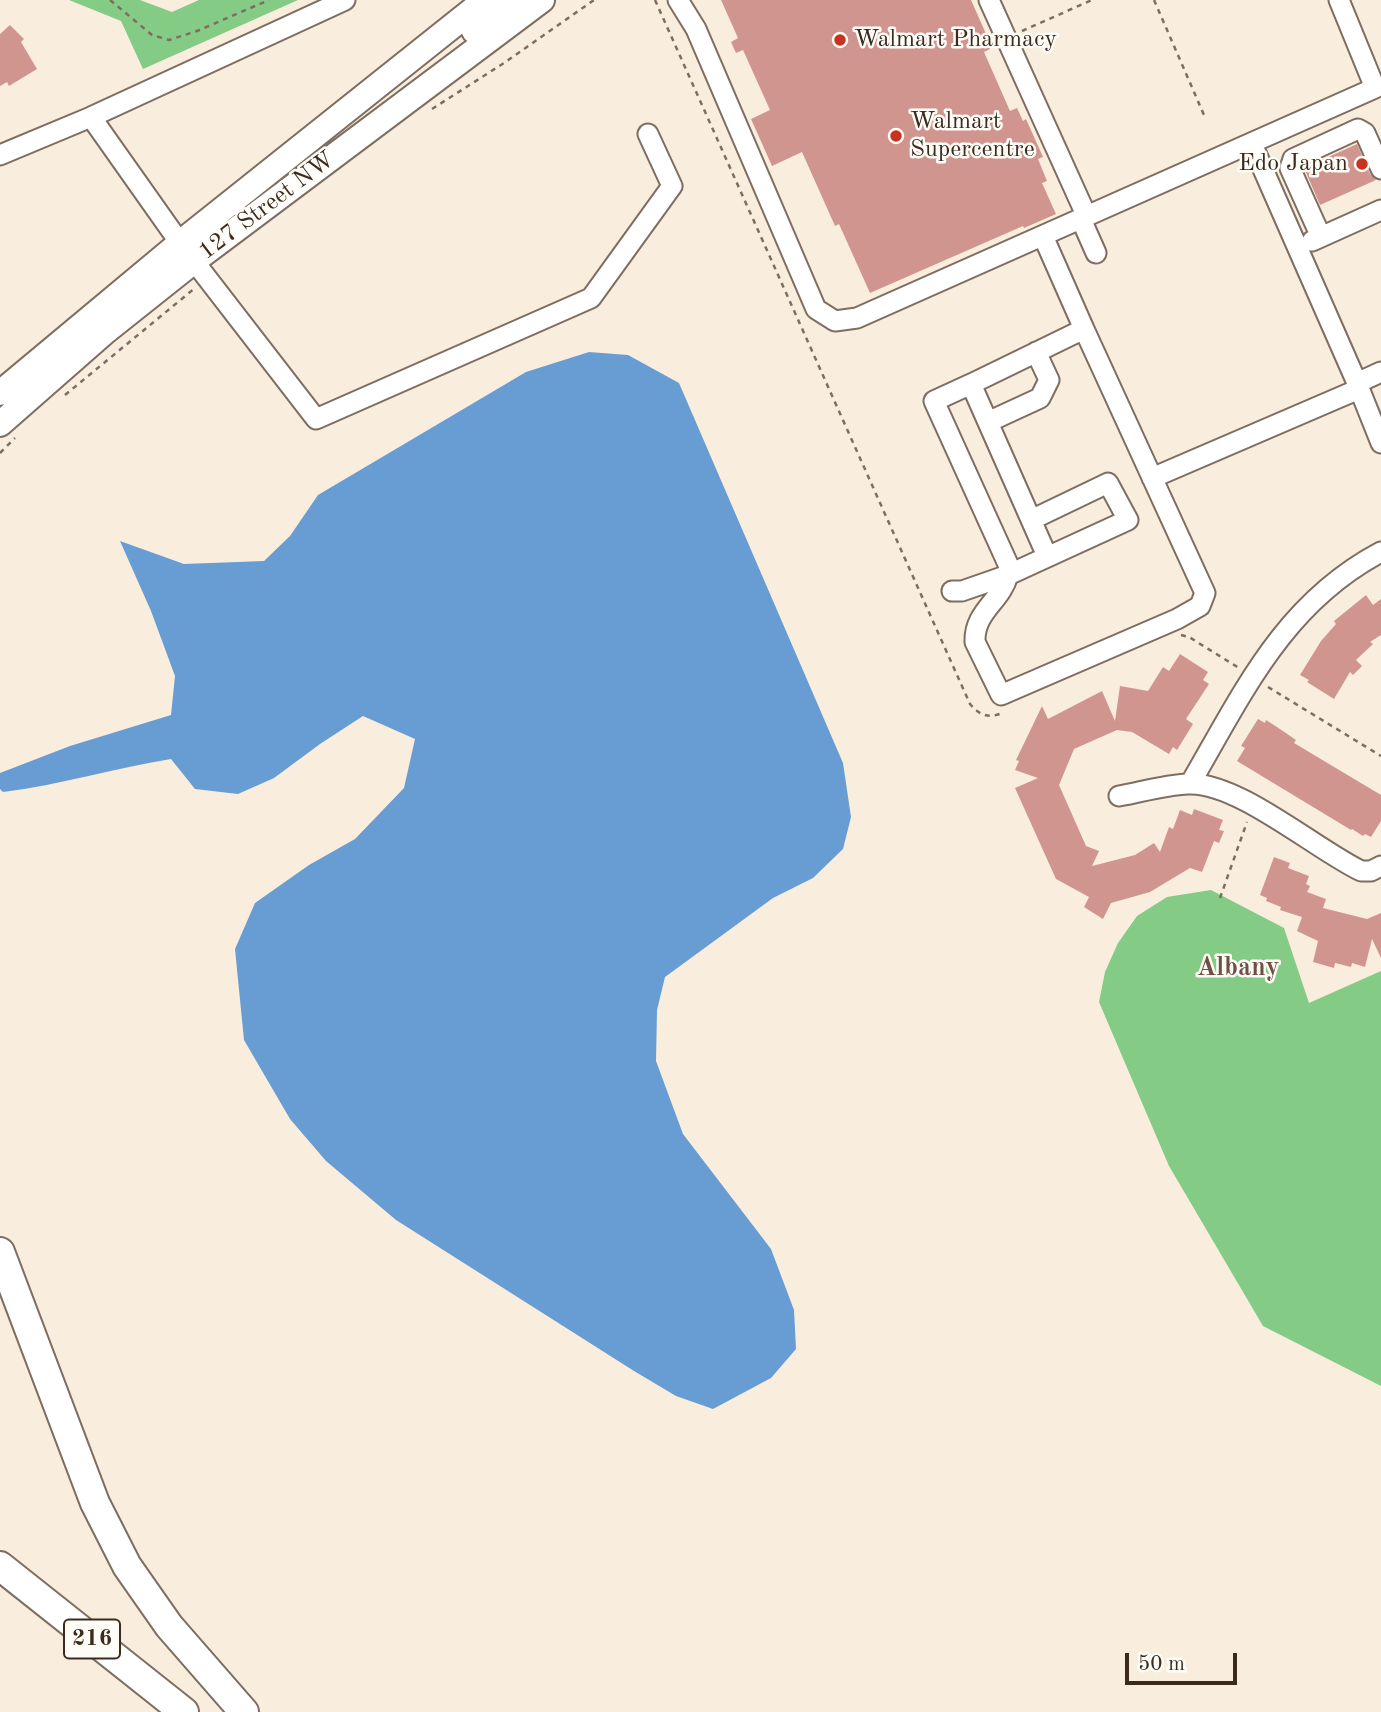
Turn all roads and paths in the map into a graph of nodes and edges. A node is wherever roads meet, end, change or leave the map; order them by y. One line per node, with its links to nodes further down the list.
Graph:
1 (110, 0): 2 (path)
2 (269, 0)
3 (345, 0): 18 (street)
4 (485, 0): 30 (main road, 127 Street NW)
5 (512, 0): 22 (main road)
6 (542, 0): 22 (main road, 127 Street NW)
7 (594, 0): 16 (path)
8 (678, 0): 14 (street)
9 (693, 0): 14 (street)
10 (989, 0): 15 (street)
11 (1092, 0): 15 (path)
12 (1154, 0): 17 (path)
13 (1339, 0): 20 (street)
14 (696, 29): 26 (street)
15 (1006, 38): 25 (street)
16 (431, 110)
17 (1204, 115)
18 (91, 117): 21 (street); 30 (street)
19 (648, 134): 30 (street)
20 (1252, 144): 25 (street); 28 (street)
21 (0, 155)
22 (335, 155): 30 (main road, 127 Street NW)
23 (1381, 169): 27 (street)
24 (1381, 210): 27 (street)
25 (1084, 218): 26 (street); 29 (street)
26 (1043, 236): 31 (street)
27 (1321, 237): 28 (street)
28 (1298, 247): 35 (street)
29 (1096, 253)
30 (194, 260): 36 (main road, 127 Street NW); 37 (path); 39 (main road, 127 Street NW)
31 (1084, 330): 32 (street); 42 (street)
32 (1036, 352): 34 (street); 38 (street)
33 (1381, 372): 35 (street)
34 (971, 384): 38 (street); 46 (street)
35 (1358, 386): 40 (street); 42 (street)
36 (0, 394)
37 (61, 398)
38 (988, 422): 43 (street)
39 (8, 431): 41 (path)
40 (1381, 443)
41 (0, 453)
42 (1152, 478): 46 (street)
43 (1031, 520): 45 (street); 45 (street)
44 (1381, 552): 48 (street)
45 (1047, 556): 46 (street)
46 (1010, 574): 47 (street)
47 (952, 591)
48 (1189, 784): 49 (street); 50 (street)
49 (1118, 796)
50 (1253, 806): 51 (street); 52 (path)
51 (1381, 866)
52 (1220, 898)
53 (0, 1252): 56 (highway)
54 (0, 1566): 55 (highway, 216)
55 (184, 1712)
56 (244, 1712)

